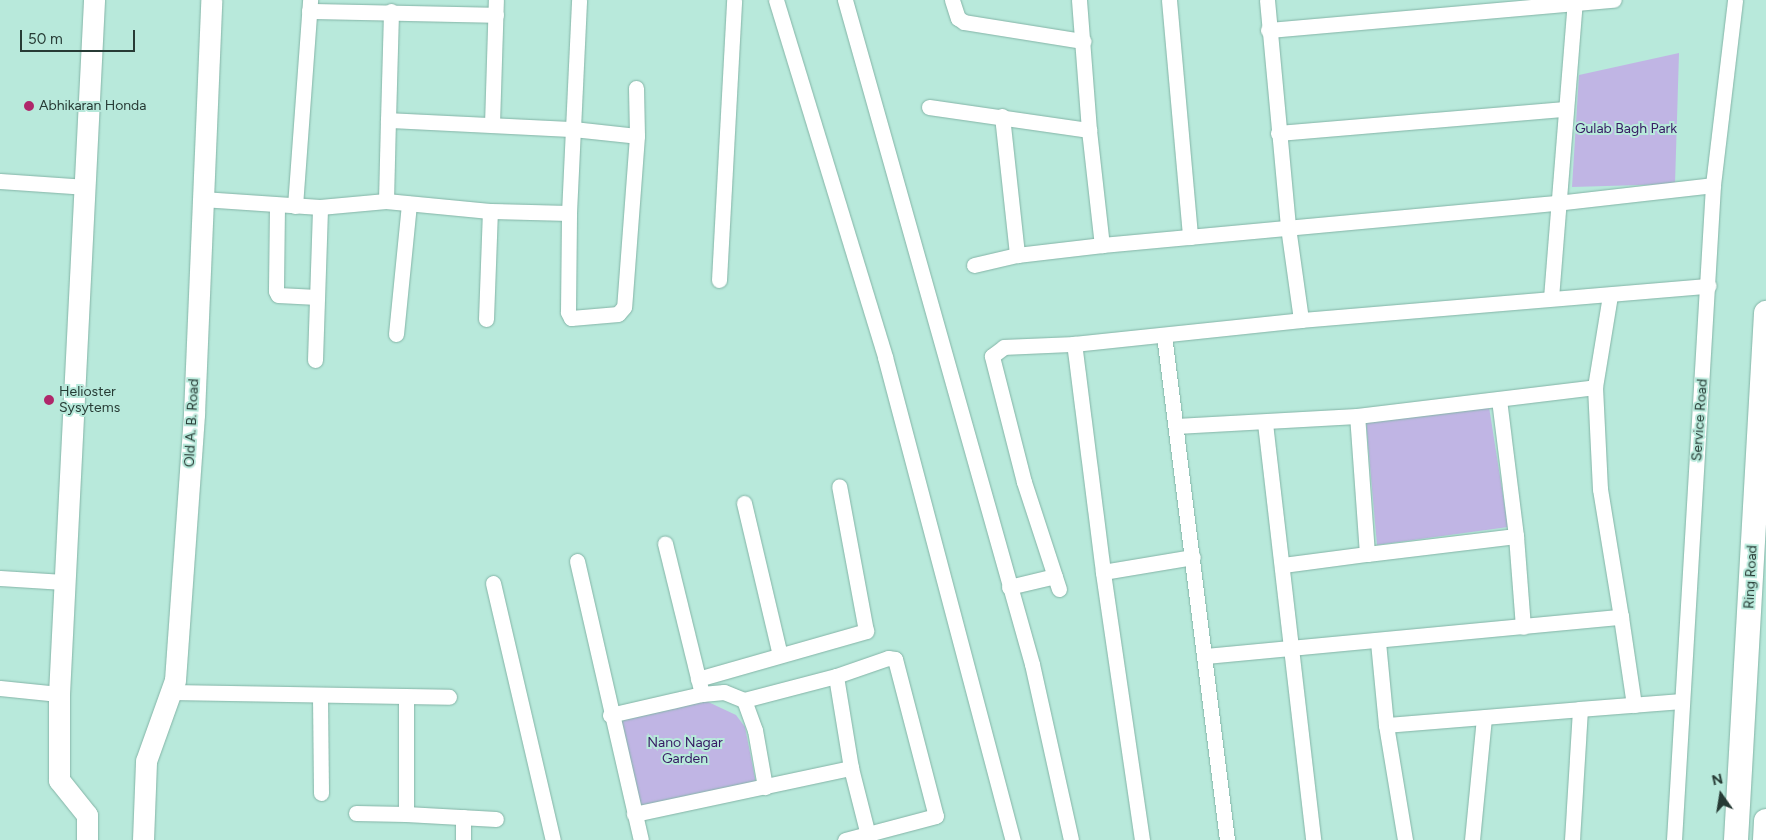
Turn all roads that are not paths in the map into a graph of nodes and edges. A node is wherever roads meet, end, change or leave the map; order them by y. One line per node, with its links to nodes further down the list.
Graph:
1 (94, 0): 31 (main road)
2 (210, 0): 32 (main road, Old A. B. Road)
3 (579, 0): 25 (street)
4 (734, 0): 46 (street)
5 (776, 0): 114 (street)
6 (845, 0): 75 (street)
7 (952, 0): 18 (street)
8 (1169, 0): 42 (street)
9 (1267, 0): 17 (street)
10 (1614, 0): 13 (street)
11 (1735, 0): 30 (street, Service Road)
12 (1083, 1): 18 (street)
13 (1575, 2): 17 (street); 21 (street)
14 (309, 5): 16 (street); 37 (street)
15 (496, 7): 16 (street); 24 (street)
16 (391, 11): 23 (street)
17 (1268, 30): 27 (street)
18 (1083, 41): 26 (street)
19 (636, 88): 28 (street)
20 (929, 107): 22 (street)
21 (1565, 109): 27 (street); 34 (street)
22 (1002, 116): 26 (street); 44 (street)
23 (388, 120): 24 (street); 33 (street)
24 (492, 124): 25 (street)
25 (573, 129): 28 (street); 40 (street)
26 (1089, 130): 43 (street)
27 (1278, 133): 41 (street)
28 (637, 136): 40 (street)
29 (0, 181): 31 (street)
30 (1712, 185): 34 (street); 47 (street, Service Road)
31 (87, 187): 73 (main road)
32 (202, 199): 36 (street); 85 (main road, Old A. B. Road)
33 (386, 201): 35 (street); 38 (street)
34 (1556, 203): 41 (street); 50 (street)
35 (409, 204): 39 (street); 54 (street)
36 (277, 206): 37 (street); 49 (street)
37 (296, 206): 38 (street)
38 (320, 207): 49 (street)
39 (490, 211): 40 (street); 52 (street)
40 (569, 213)
41 (1288, 227): 42 (street); 53 (street)
42 (1190, 237): 43 (street)
43 (1102, 245): 44 (street)
44 (1018, 255): 45 (street)
45 (974, 265)
46 (719, 280)
47 (1709, 286): 48 (street); 92 (street, Service Road)
48 (1610, 295): 50 (street); 58 (street)
49 (317, 297): 57 (street)
50 (1551, 298): 53 (street)
51 (1766, 313): 123 (main road, Ring Road)
52 (486, 319)
53 (1301, 320): 55 (street)
54 (396, 334)
55 (1164, 335): 56 (street); 62 (street)
56 (1074, 344): 71 (street); 75 (street)
57 (315, 360)
58 (1595, 387): 59 (street); 76 (street)
59 (1499, 400): 60 (street); 65 (street)
60 (1357, 416): 61 (street); 67 (street)
61 (1265, 423): 62 (street); 70 (street)
62 (1176, 426): 68 (street)
63 (839, 486): 80 (street)
64 (744, 503): 80 (street)
65 (1516, 536): 67 (street); 77 (street)
66 (665, 543): 83 (street)
67 (1367, 554): 70 (street)
68 (1193, 557): 71 (street); 81 (street)
69 (577, 561): 95 (street)
70 (1284, 565): 79 (street)
71 (1103, 572): 116 (street)
72 (0, 578): 73 (street)
73 (64, 582): 86 (main road)
74 (493, 583): 111 (street)
75 (1009, 587): 115 (street)
76 (1622, 617): 77 (street); 93 (street)
77 (1523, 627): 78 (street)
78 (1378, 642): 79 (street); 97 (street)
79 (1292, 646): 81 (street); 118 (street)
80 (780, 655): 83 (street)
81 (1205, 656): 117 (street)
82 (836, 676): 91 (street); 98 (street); 107 (street)
83 (698, 679): 87 (street)
84 (0, 688): 86 (street)
85 (171, 692): 88 (street); 109 (main road, Old A. B. Road)
86 (59, 694): 108 (main road)
87 (702, 694): 91 (street); 95 (street)
88 (320, 697): 89 (street); 100 (street)
89 (406, 697): 90 (street); 102 (street)
90 (450, 698)
91 (744, 700): 99 (street)
92 (1681, 701): 93 (street); 122 (street, Service Road)
93 (1634, 705): 94 (street)
94 (1580, 709): 96 (street); 121 (street)
95 (610, 715): 103 (street)
96 (1484, 718): 97 (street); 120 (street)
97 (1386, 724): 119 (street)
98 (851, 768): 99 (street); 107 (street)
99 (765, 787): 103 (street)
100 (321, 793)
101 (356, 813): 102 (street)
102 (406, 814): 104 (street)
103 (634, 814): 112 (street)
104 (463, 817): 105 (street); 110 (street)
105 (496, 819)
106 (1766, 821): 124 (main road)
107 (868, 835): 113 (street)
108 (87, 840)
109 (143, 840)
110 (463, 840)
111 (552, 840)
112 (641, 840)
113 (845, 840)
114 (1014, 840)
115 (1071, 840)
116 (1142, 840)
117 (1227, 840)
118 (1313, 840)
119 (1405, 840)
120 (1472, 840)
121 (1572, 840)
122 (1674, 840)
123 (1736, 840)
124 (1765, 840)

